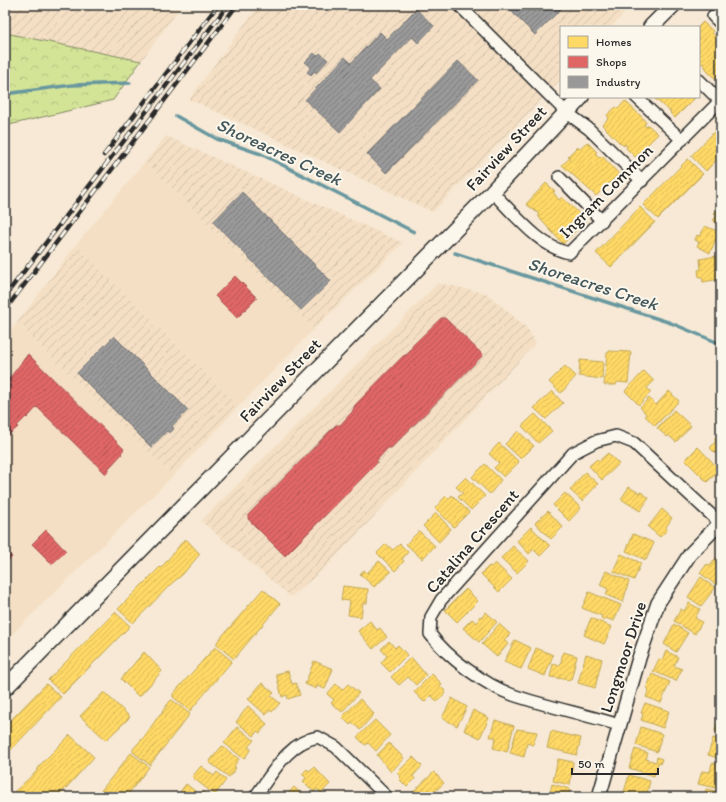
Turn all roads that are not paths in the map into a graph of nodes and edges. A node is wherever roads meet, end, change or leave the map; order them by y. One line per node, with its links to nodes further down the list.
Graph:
1 (458, 5): 8 (street)
2 (673, 5): 3 (main road)
3 (652, 26)
4 (700, 81): 7 (street)
5 (580, 98): 8 (main road, Fairview Street)
6 (637, 98): 9 (street)
7 (720, 101): 9 (street, Ingram Common)
8 (566, 112): 11 (street); 12 (main road, Fairview Street)
9 (682, 140): 11 (street, Ingram Common)
10 (559, 177): 13 (street)
11 (642, 181): 13 (street, Ingram Common)
12 (492, 192): 13 (street, Ingram Common); 15 (main road, Fairview Street)
13 (602, 220)
14 (721, 523): 16 (street, Longmoor Drive); 16 (street, Catalina Crescent)
15 (5, 688)
16 (619, 725): 19 (street, Longmoor Drive)
17 (255, 797): 18 (street)
18 (387, 797)
19 (599, 797)

